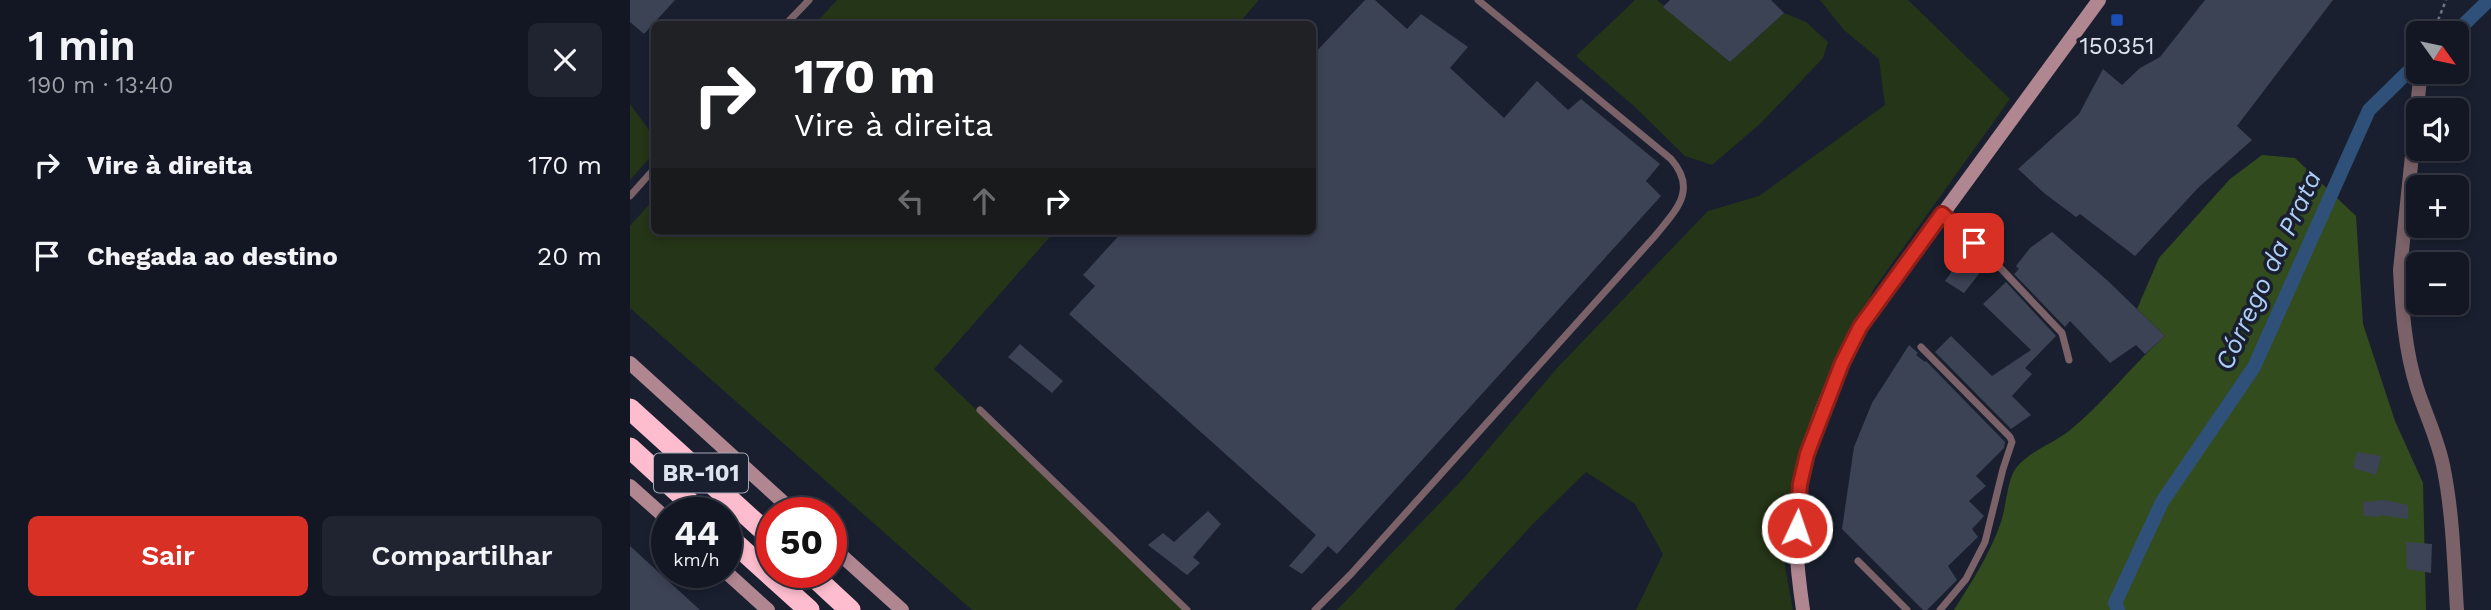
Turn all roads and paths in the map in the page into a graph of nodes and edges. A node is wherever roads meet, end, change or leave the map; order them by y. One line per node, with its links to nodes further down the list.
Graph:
1 (809, 0): 5 (lane)
2 (1478, 0): 32 (lane)
3 (2099, 0): 10 (main road)
4 (2446, 0): 6 (path)
5 (789, 21)
6 (2438, 21)
7 (2419, 84): 36 (street)
8 (651, 172): 9 (lane)
9 (630, 196)
10 (1942, 214): 12 (lane); 33 (main road)
11 (1921, 348): 35 (lane)
12 (2069, 360)
13 (630, 363): 19 (main road)
14 (630, 409): 21 (highway, BR-101)
15 (980, 410): 31 (lane)
16 (630, 447): 18 (highway, BR-101)
17 (630, 485): 20 (main road)
18 (684, 497)
19 (777, 497)
20 (651, 504)
21 (756, 523)
22 (742, 549): 28 (highway)
23 (847, 560): 30 (main road)
24 (1858, 561): 34 (lane)
25 (742, 586): 27 (main road)
26 (826, 588): 29 (highway)
27 (768, 610)
28 (809, 610)
29 (850, 610)
30 (902, 610)
31 (1187, 610)
32 (1315, 610)
33 (1803, 610)
34 (1907, 610)
35 (1940, 610)
36 (2458, 610)

